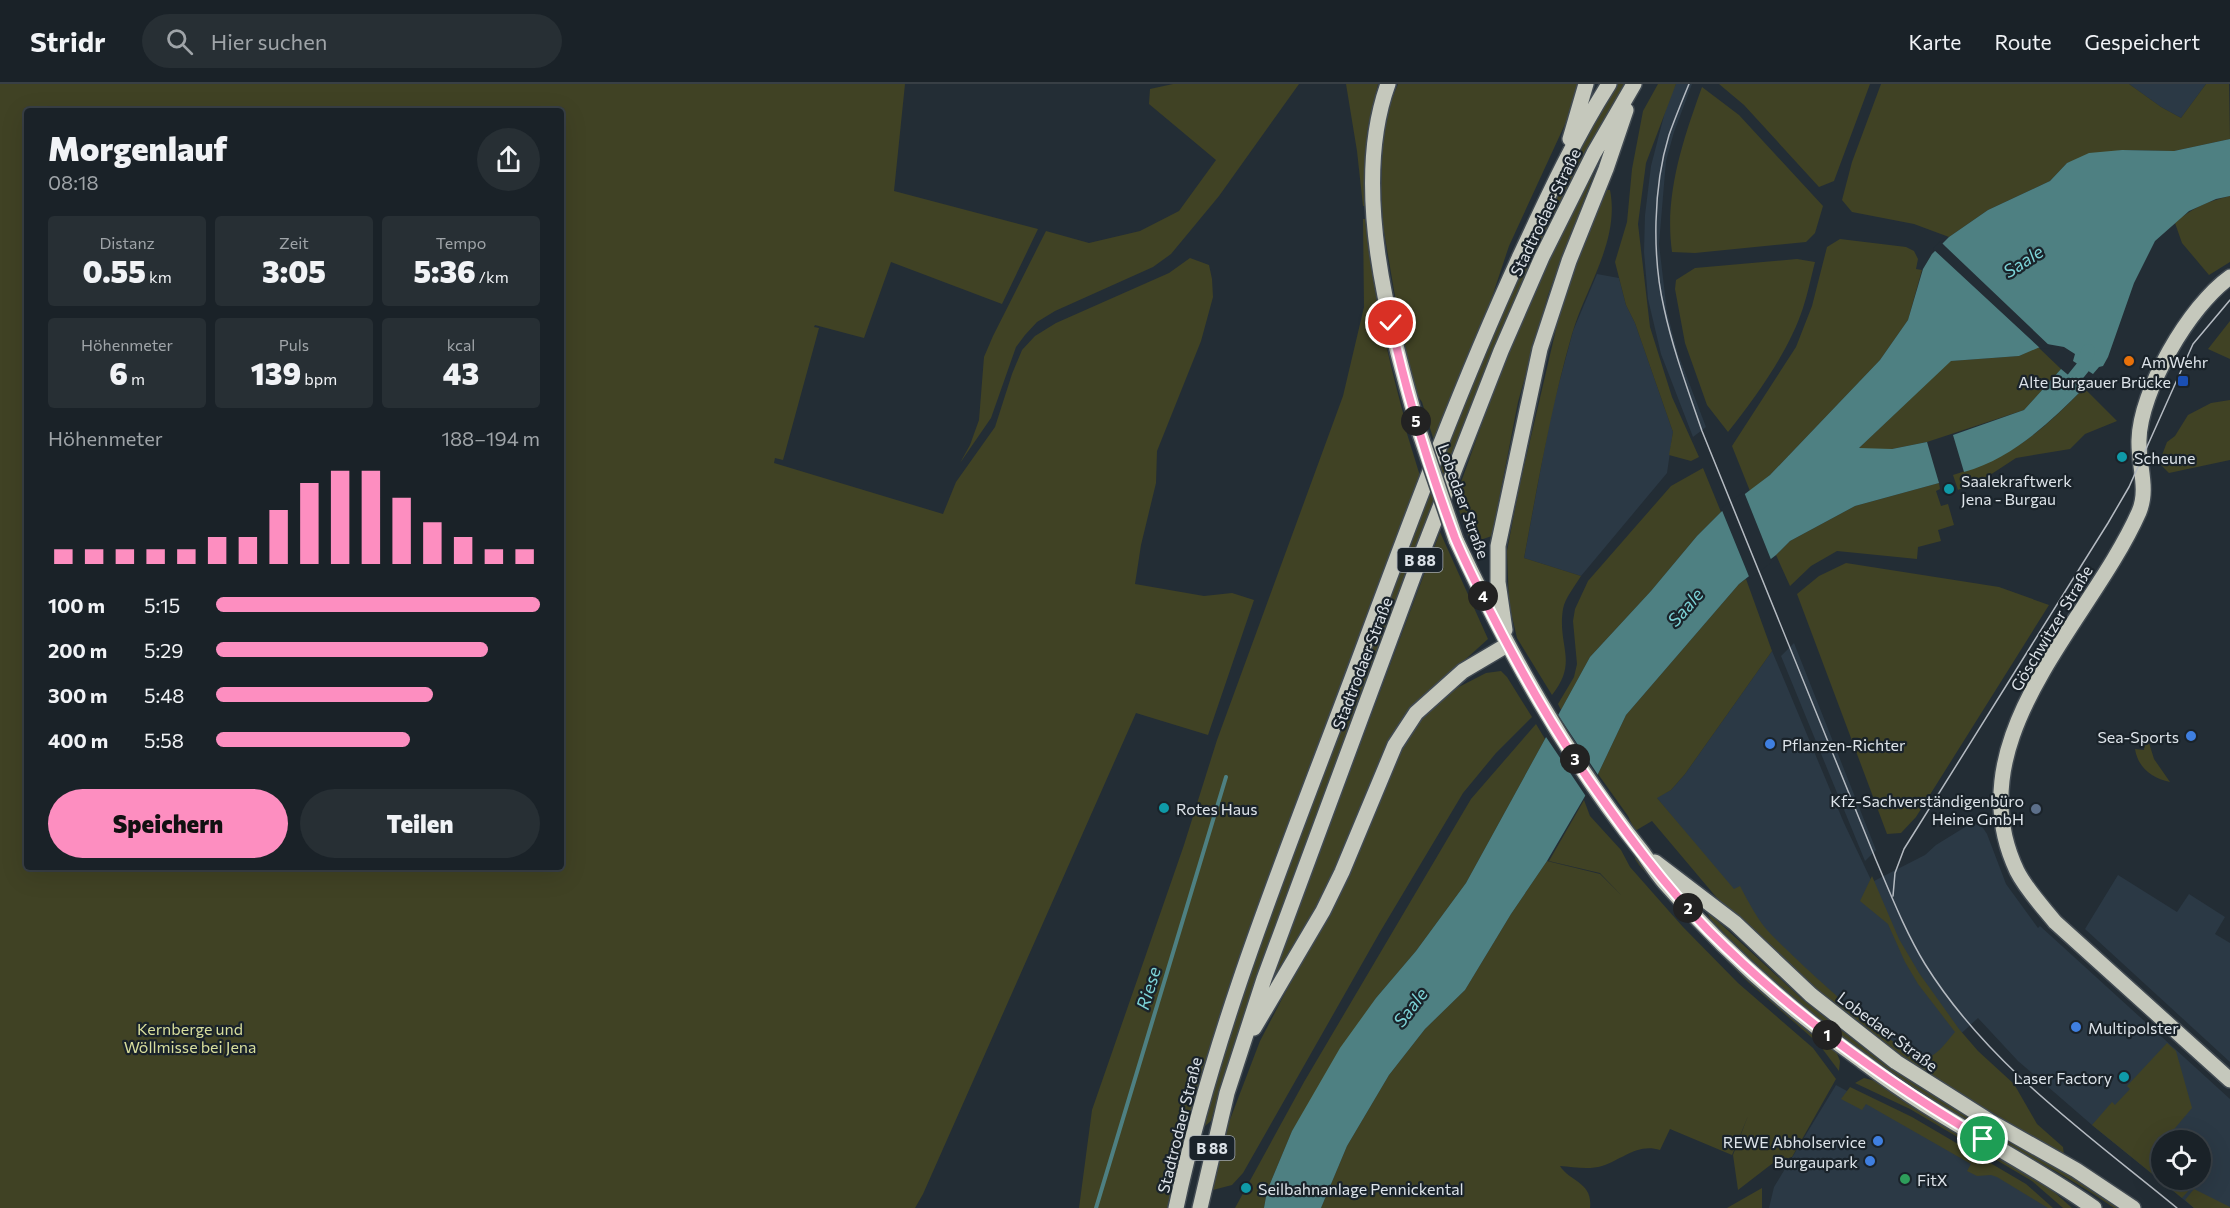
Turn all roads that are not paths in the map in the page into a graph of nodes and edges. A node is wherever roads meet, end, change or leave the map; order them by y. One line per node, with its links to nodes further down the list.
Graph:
1 (1388, 84): 7 (main road, Lobedaer Straße, bridge)
2 (1586, 84): 5 (main road)
3 (1609, 84): 5 (main road, Stadtrodaer Straße / B 88)
4 (1635, 84): 7 (main road); 9 (main road, Stadtrodaer Straße / B 88)
5 (1560, 171): 11 (main road, Stadtrodaer Straße / B 88)
6 (2230, 278): 10 (main road, Göschwitzer Straße)
7 (1507, 645): 8 (main road, Lobedaer Straße); 9 (main road)
8 (1643, 853): 13 (main road, Lobedaer Straße); 14 (main road, Lobedaer Straße)
9 (1240, 1051): 12 (main road, Stadtrodaer Straße / B 88)
10 (2230, 1080)
11 (1176, 1208)
12 (1200, 1208)
13 (2094, 1208)
14 (2133, 1208)

